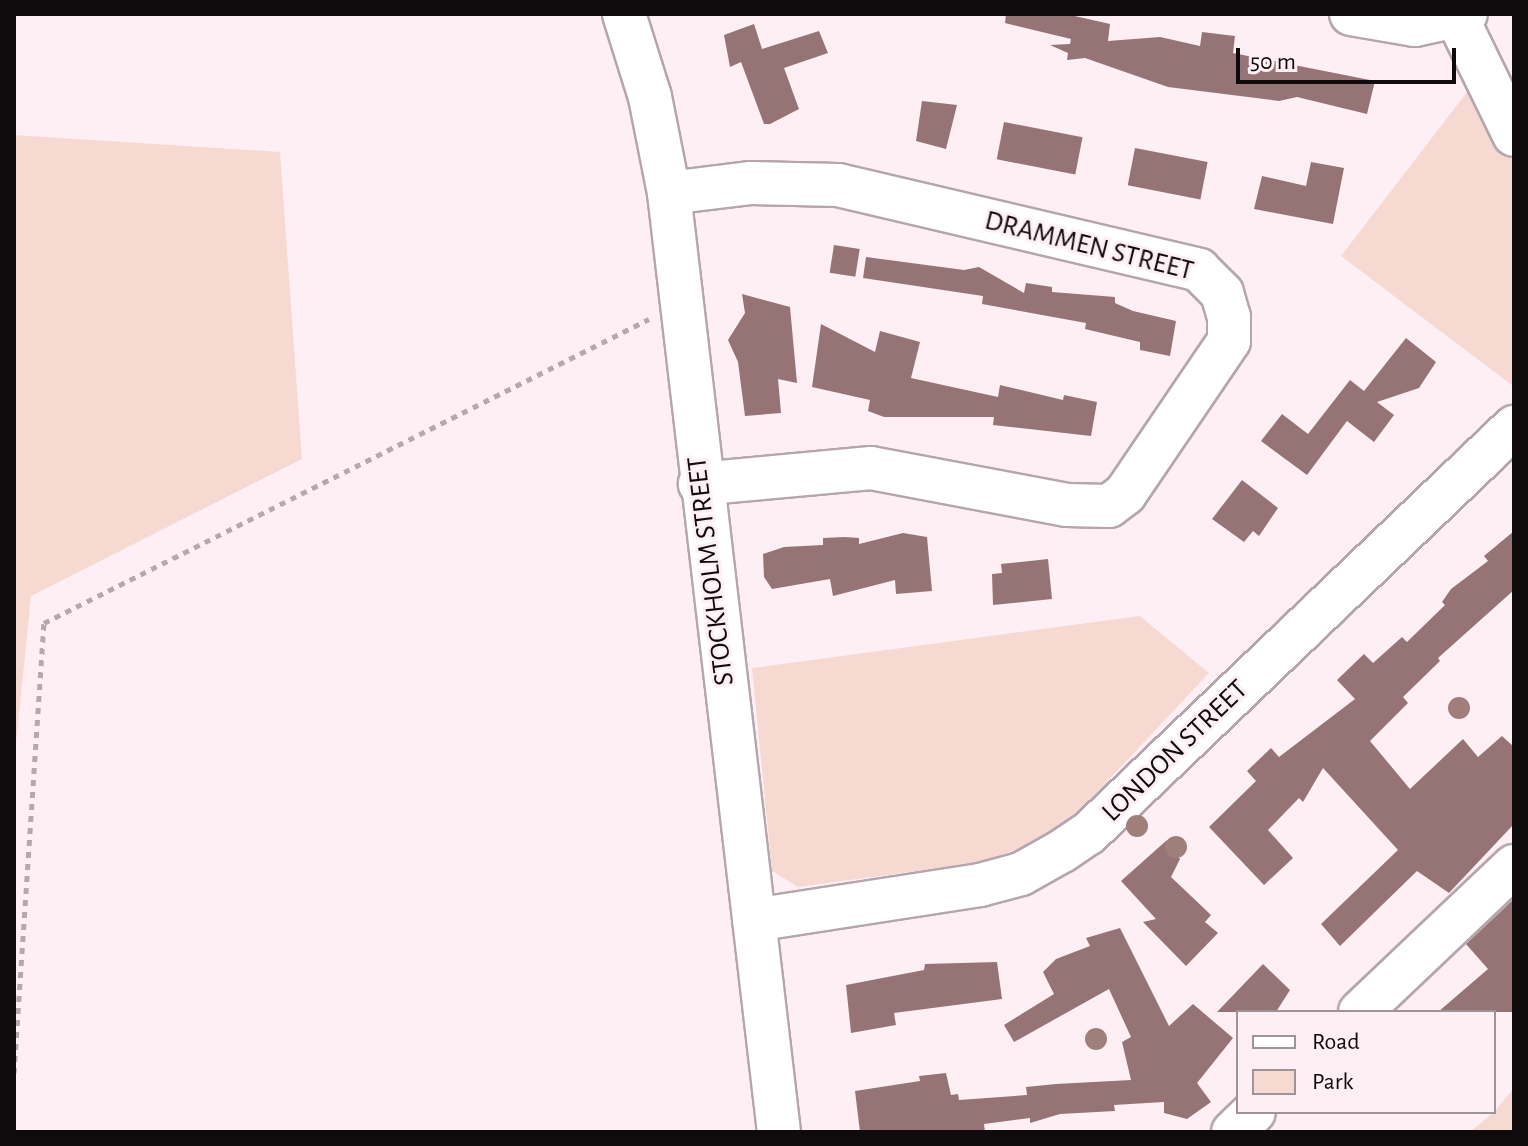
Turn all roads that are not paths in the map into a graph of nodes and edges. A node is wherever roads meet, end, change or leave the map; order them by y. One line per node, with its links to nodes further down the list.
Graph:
1 (624, 14): 5 (street, STOCKHOLM STREET)
2 (1351, 14): 3 (street)
3 (1462, 16): 4 (street)
4 (1514, 135)
5 (669, 193): 7 (street, STOCKHOLM STREET); 7 (street, DRAMMEN STREET)
6 (1514, 427): 9 (street, LONDON STREET)
7 (700, 484): 9 (street, STOCKHOLM STREET)
8 (1514, 866): 10 (street)
9 (754, 920): 12 (street, STOCKHOLM STREET)
10 (1362, 1010)
11 (1252, 1114): 13 (street)
12 (779, 1132)
13 (1233, 1132)

